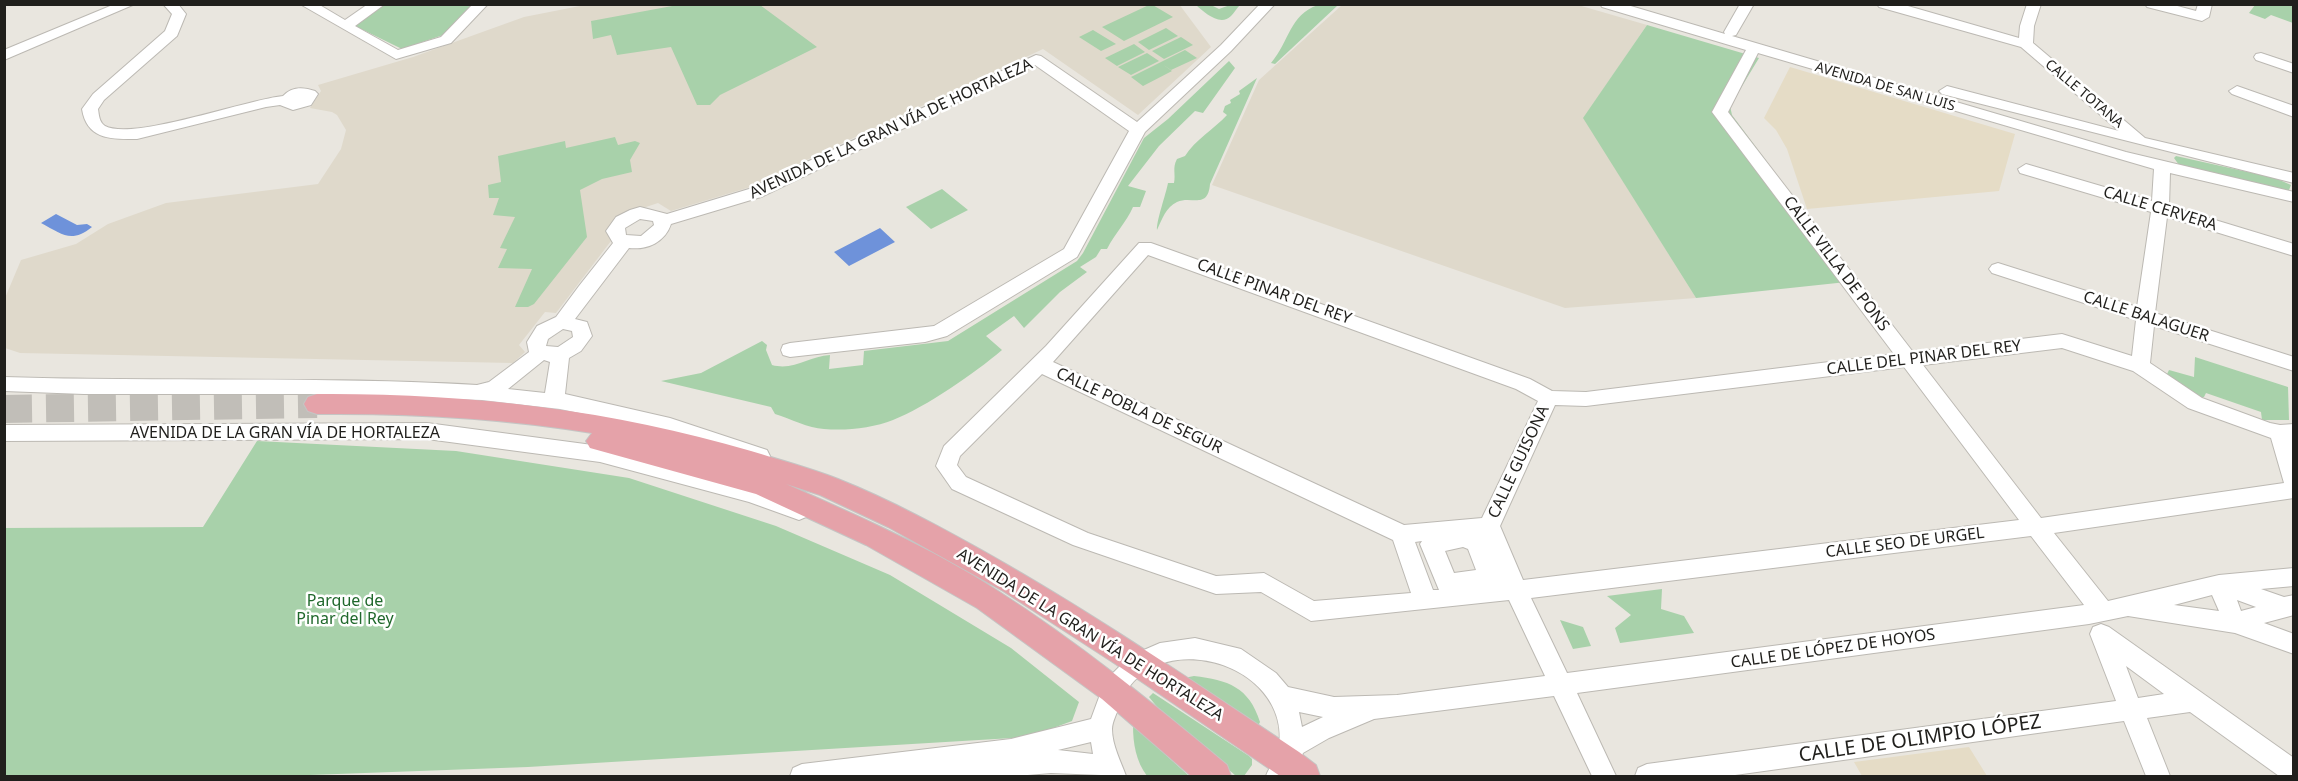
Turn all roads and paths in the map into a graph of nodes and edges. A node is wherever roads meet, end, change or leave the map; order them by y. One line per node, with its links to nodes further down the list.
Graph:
1 (128, 4): 18 (street)
2 (170, 4): 22 (street)
3 (307, 4): 14 (street)
4 (378, 4): 14 (street)
5 (481, 4): 14 (street)
6 (1268, 4): 24 (street)
7 (1608, 4): 26 (street, AVENIDA DE SAN LUIS)
8 (1636, 4): 15 (street, AVENIDA DE SAN LUIS)
9 (1747, 4): 15 (street)
10 (1884, 4): 16 (street)
11 (2034, 4): 16 (street)
12 (2152, 4): 13 (street)
13 (2205, 4)
14 (345, 26)
15 (1731, 32): 25 (street, AVENIDA DE SAN LUIS)
16 (2026, 44): 25 (street, CALLE TOTANA)
17 (1751, 53): 39 (street, CALLE VILLA DE PONS)
18 (4, 56)
19 (2261, 57): 20 (street)
20 (2294, 69)
21 (2237, 91): 23 (street)
22 (286, 100)
23 (2294, 112)
24 (1138, 130): 31 (street, AVENIDA DE LA GRAN VÍA DE HORTALEZA); 37 (street)
25 (2143, 142): 26 (street, AVENIDA DE SAN LUIS); 28 (street, AVENIDA DE SAN LUIS)
26 (2163, 167): 29 (street, AVENIDA DE SAN LUIS); 30 (street)
27 (2026, 169): 30 (street, CALLE CERVERA)
28 (2294, 178)
29 (2294, 196)
30 (2160, 208): 33 (street, CALLE CERVERA); 35 (street)
31 (663, 221): 32 (street); 32 (street)
32 (629, 242): 36 (street)
33 (2294, 250)
34 (1998, 269): 35 (street, CALLE BALAGUER)
35 (2146, 317): 41 (street, CALLE BALAGUER); 42 (street)
36 (569, 323): 38 (street, AVENIDA DE LA GRAN VÍA DE HORTALEZA); 38 (street)
37 (790, 350)
38 (551, 353): 44 (street, AVENIDA DE LA GRAN VÍA DE HORTALEZA); 46 (street)
39 (1907, 360): 42 (street, CALLE DEL PINAR DEL REY); 45 (street, CALLE DEL PINAR DEL REY); 53 (street, CALLE VILLA DE PONS)
40 (1039, 364): 45 (street, CALLE PINAR DEL REY); 54 (street, CALLE POBLA DE SEGUR); 60 (street, CALLE POBLA DE SEGUR)
41 (2294, 364)
42 (2140, 366): 47 (street, CALLE DEL PINAR DEL REY)
43 (4, 384): 44 (street, AVENIDA DE LA GRAN VÍA DE HORTALEZA)
44 (475, 392): 46 (street, AVENIDA DE LA GRAN VÍA DE HORTALEZA)
45 (1549, 398): 52 (street, CALLE GUISONA)
46 (567, 404): 50 (street, AVENIDA DE LA GRAN VÍA DE HORTALEZA)
47 (2287, 432): 49 (street)
48 (4, 433): 55 (street, AVENIDA DE LA GRAN VÍA DE HORTALEZA)
49 (2294, 483)
50 (836, 490): 55 (main road, AVENIDA DE LA GRAN VÍA DE HORTALEZA); 67 (main road, AVENIDA DE LA GRAN VÍA DE HORTALEZA)
51 (2294, 490): 53 (street, CALLE SEO DE URGEL)
52 (1488, 526): 54 (street); 59 (street)
53 (2036, 527): 59 (street, CALLE SEO DE URGEL); 63 (street, CALLE VILLA DE PONS)
54 (1402, 534): 60 (street)
55 (876, 537): 69 (main road, AVENIDA DE LA GRAN VÍA DE HORTALEZA)
56 (1467, 538): 56 (street)
57 (2294, 577): 58 (street, CALLE DE LÓPEZ DE HOYOS)
58 (2219, 584): 61 (street, CALLE DE LÓPEZ DE HOYOS); 62 (street); 64 (street)
59 (1516, 590): 60 (street, CALLE SEO DE URGEL); 68 (street)
60 (1425, 601)
61 (2126, 607): 63 (street, CALLE DE LÓPEZ DE HOYOS); 64 (street)
62 (2290, 608): 64 (street)
63 (2096, 613): 65 (street, CALLE VILLA DE PONS); 68 (street, CALLE DE LÓPEZ DE HOYOS)
64 (2235, 623): 66 (street)
65 (2102, 636): 71 (street); 73 (street, CALLE VILLA DE PONS)
66 (2294, 644)
67 (1138, 663): 69 (street); 70 (street); 75 (main road, AVENIDA DE LA GRAN VÍA DE HORTALEZA)
68 (1562, 685): 72 (street, CALLE DE LÓPEZ DE HOYOS); 83 (street)
69 (1113, 689): 74 (street); 82 (main road, AVENIDA DE LA GRAN VÍA DE HORTALEZA)
70 (1280, 695): 72 (street, CALLE DE LÓPEZ DE HOYOS); 75 (street)
71 (2193, 701): 73 (street, CALLE DE OLIMPIO LÓPEZ); 77 (street)
72 (1371, 709): 75 (street, CALLE DE LÓPEZ DE HOYOS)
73 (2132, 710): 79 (street, CALLE DE OLIMPIO LÓPEZ); 85 (street, CALLE VILLA DE PONS)
74 (1100, 728): 76 (street); 78 (street)
75 (1290, 766)
76 (961, 768): 78 (street); 80 (street); 81 (street)
77 (2294, 773)
78 (1112, 774)
79 (1682, 774): 84 (street, CALLE DE OLIMPIO LÓPEZ)
80 (802, 777)
81 (912, 777)
82 (1215, 777)
83 (1604, 777)
84 (1647, 777)
85 (2158, 777)

